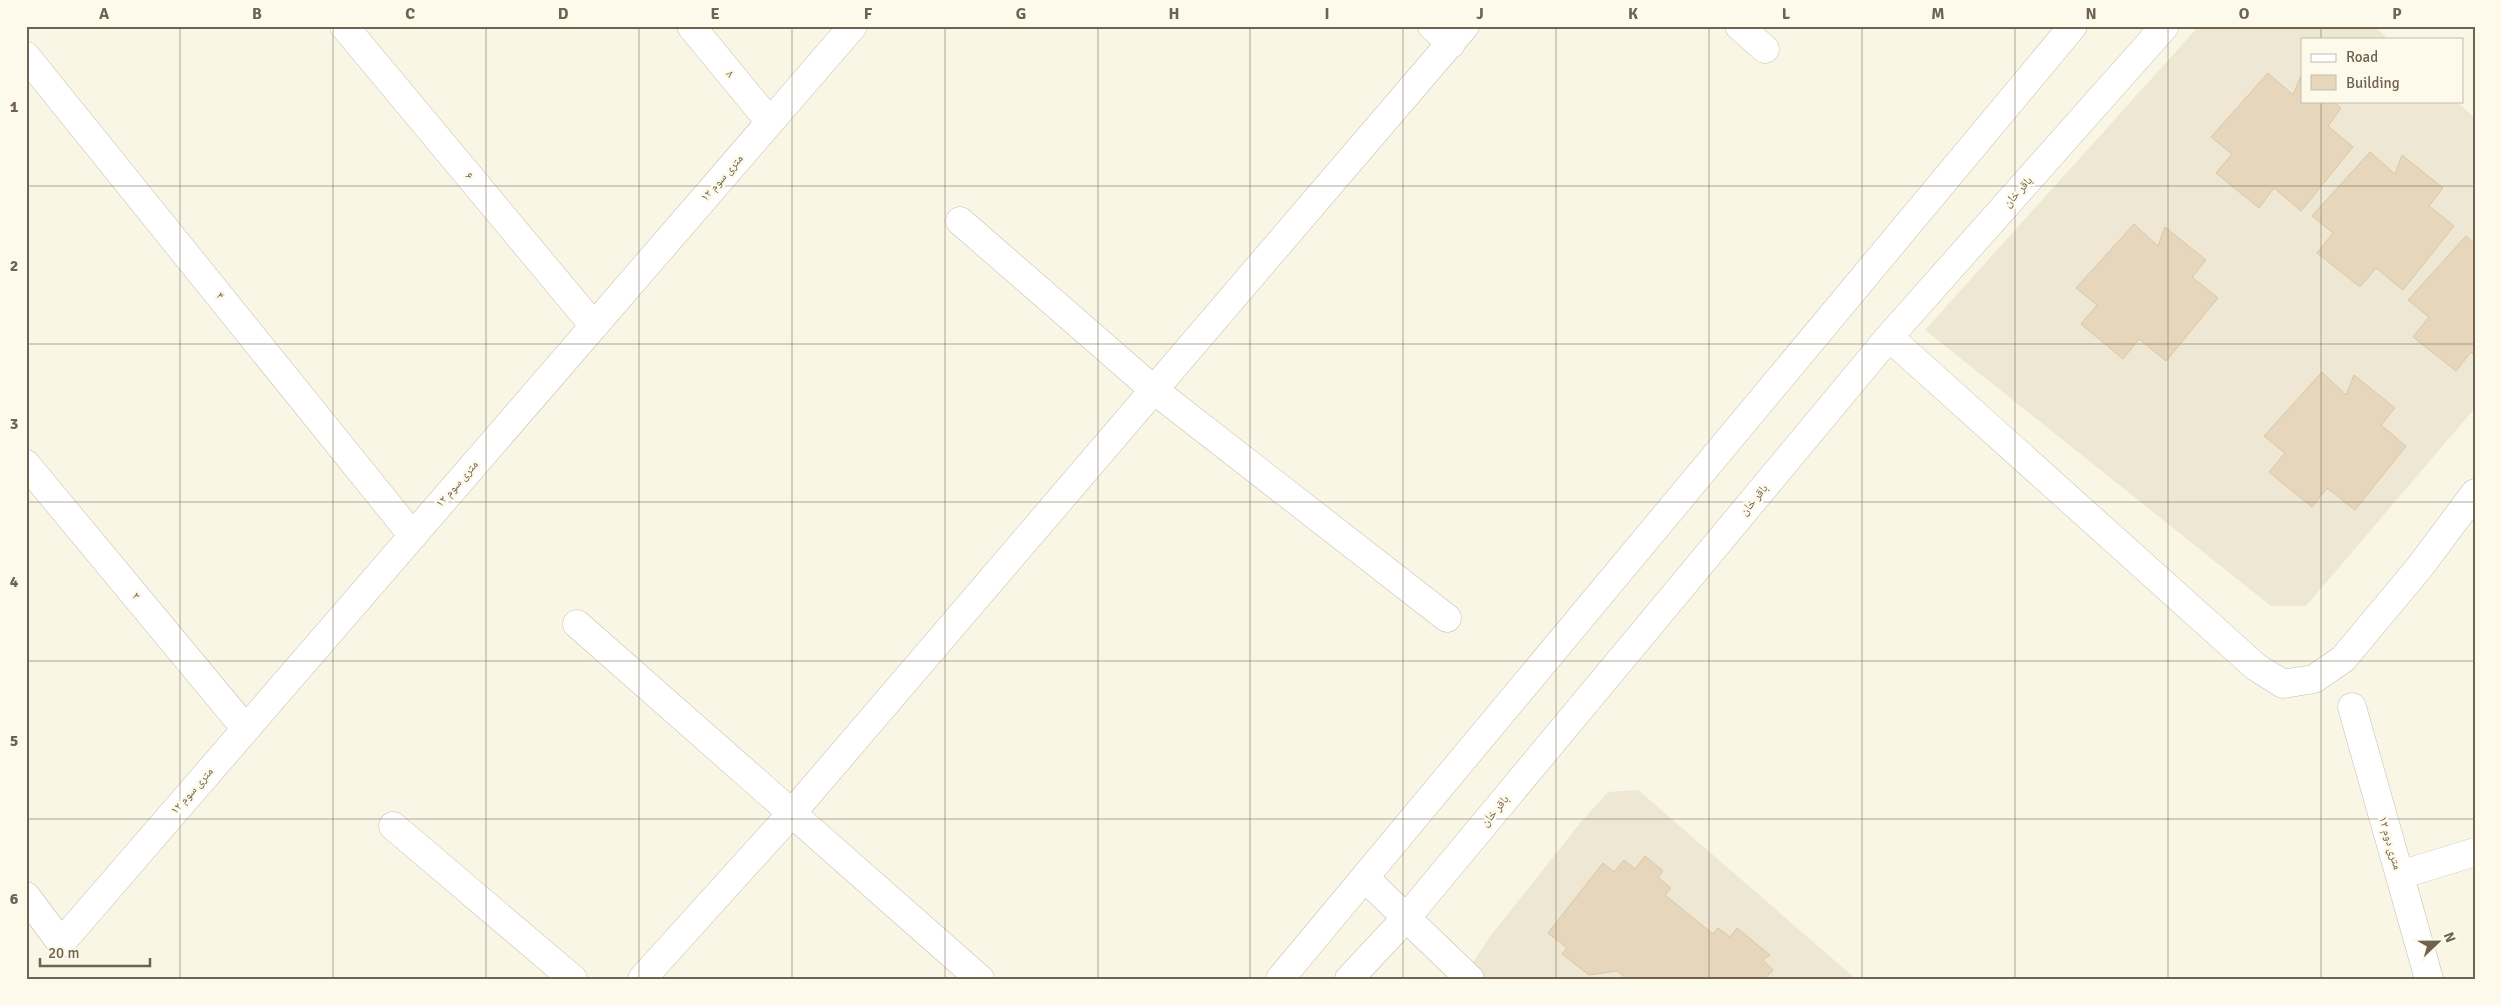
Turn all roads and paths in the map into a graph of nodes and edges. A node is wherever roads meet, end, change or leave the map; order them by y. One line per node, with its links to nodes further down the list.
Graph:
1 (344, 26): 12 (street, ۶)
2 (691, 26): 10 (street, ۸)
3 (853, 26): 10 (street, ۱۲ متری سوم)
4 (1739, 26): 8 (street)
5 (2073, 26): 26 (street)
6 (2165, 26): 13 (street, باقر خان)
7 (1449, 32): 14 (street)
8 (1765, 49)
9 (26, 56): 17 (street, ۴)
10 (770, 122): 12 (street, ۱۲ متری سوم)
11 (960, 222): 14 (street)
12 (594, 326): 17 (street, ۱۲ متری سوم)
13 (1889, 337): 16 (street); 28 (street, باقر خان)
14 (1154, 390): 18 (street); 22 (street)
15 (26, 464): 21 (street, ۲)
16 (2475, 493)
17 (413, 536): 21 (street, ۱۲ متری سوم)
18 (1447, 618)
19 (577, 624): 22 (street)
20 (2352, 707): 25 (street, ۱۲ متری دوم)
21 (246, 729): 27 (street, ۱۲ متری سوم)
22 (792, 813): 30 (street); 31 (street)
23 (393, 826): 29 (street)
24 (2475, 852): 25 (street)
25 (2400, 875): 35 (street, ۱۲ متری دوم)
26 (1365, 878): 28 (street); 32 (street)
27 (26, 896)
28 (1407, 917): 33 (street, باقر خان); 34 (street)
29 (573, 979)
30 (642, 979)
31 (980, 979)
32 (1280, 979)
33 (1349, 979)
34 (1470, 979)
35 (2429, 979)

